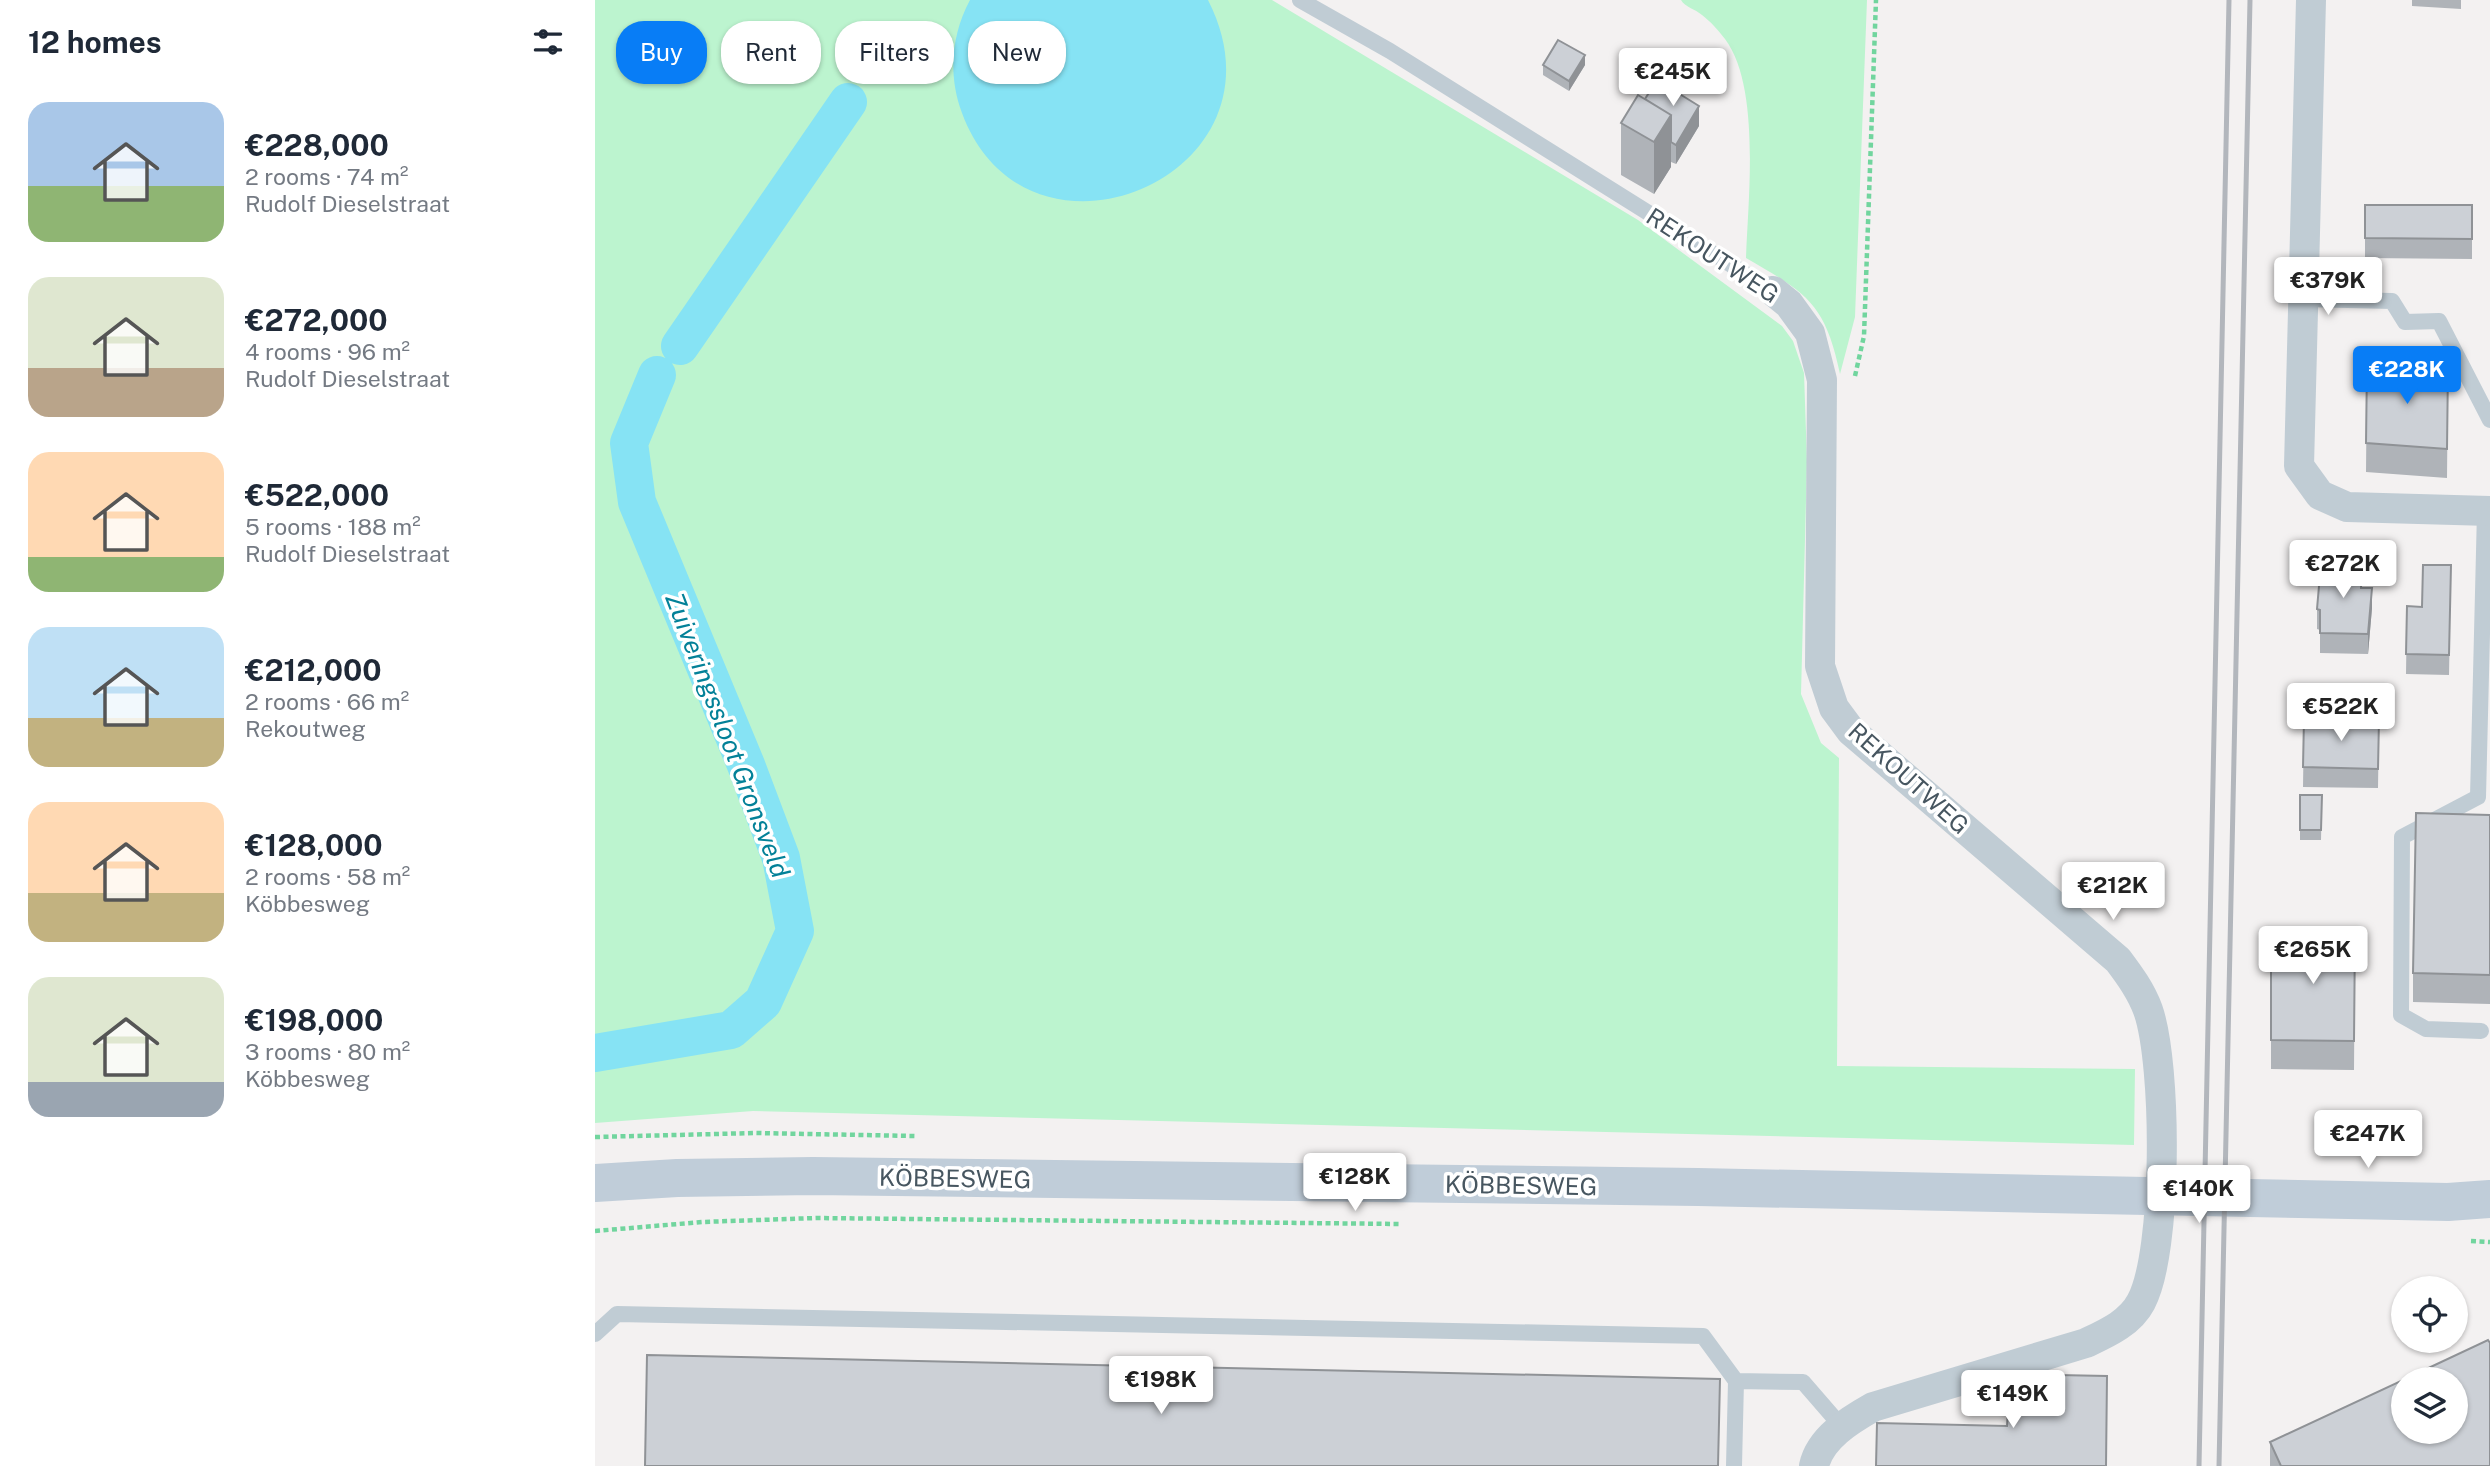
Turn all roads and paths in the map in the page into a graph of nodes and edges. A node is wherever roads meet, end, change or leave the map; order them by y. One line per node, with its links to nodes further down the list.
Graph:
1 (1300, 0): 4 (lane, REKOUTWEG)
2 (1876, 0): 6 (path)
3 (2311, 0): 5 (street)
4 (1773, 291): 6 (street, REKOUTWEG)
5 (2303, 299): 7 (lane); 8 (street)
6 (1823, 393): 18 (street, REKOUTWEG)
7 (2490, 420)
8 (2487, 511): 9 (lane)
9 (2481, 1031)
10 (595, 1183): 12 (main road, KÖBBESWEG)
11 (2490, 1199): 12 (main road, KÖBBESWEG)
12 (2448, 1202): 13 (main road, KÖBBESWEG)
13 (2490, 1210)
14 (1412, 1224): 15 (path)
15 (595, 1231)
16 (595, 1334): 17 (lane)
17 (1736, 1381): 18 (lane); 19 (lane)
18 (1842, 1427): 20 (street, REKOUTWEG)
19 (1734, 1466)
20 (1814, 1466)

